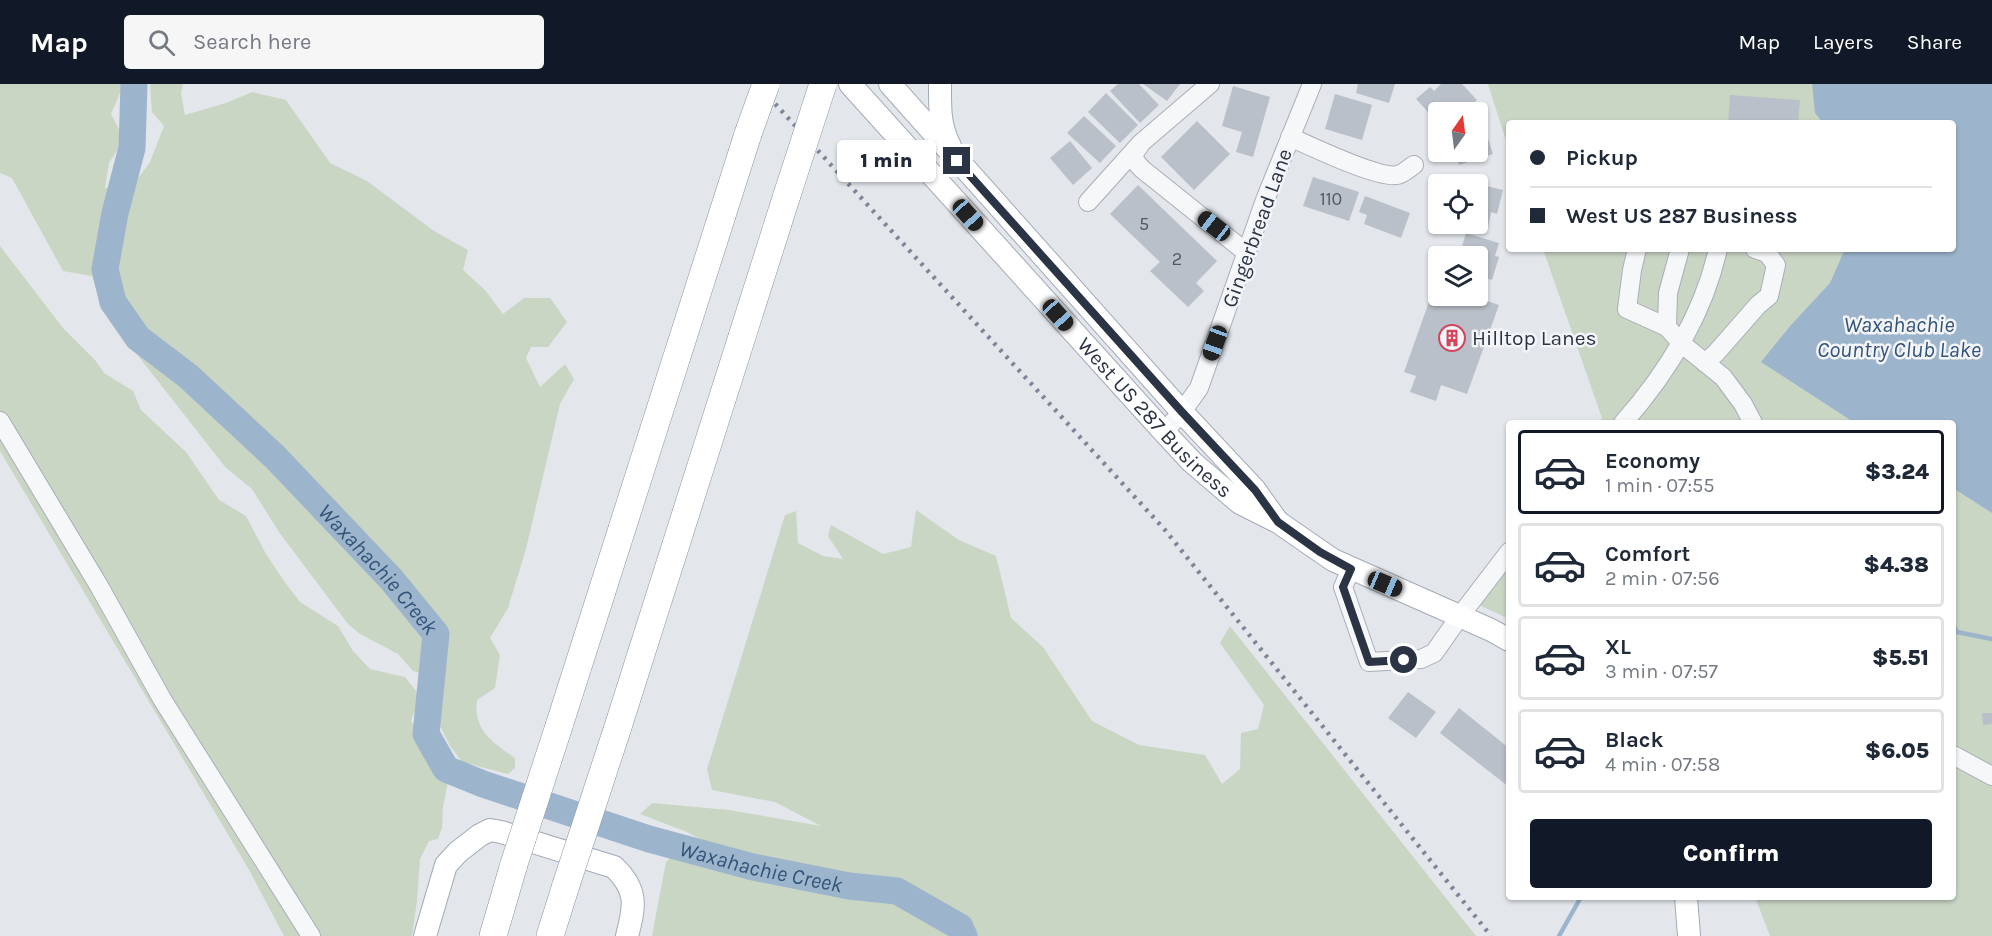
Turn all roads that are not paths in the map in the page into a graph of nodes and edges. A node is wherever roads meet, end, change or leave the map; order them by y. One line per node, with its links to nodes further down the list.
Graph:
1 (766, 84): 37 (highway, bridge)
2 (824, 84): 38 (highway, bridge)
3 (850, 84): 8 (main road, West US 287 Business)
4 (940, 84): 11 (main road)
5 (1210, 84): 10 (street)
6 (1312, 84): 9 (street, Gingerbread Lane)
7 (902, 88): 8 (main road); 11 (main road, West US 287 Business)
8 (878, 115): 26 (main road, West US 287 Business)
9 (1290, 137): 12 (street); 18 (street, Gingerbread Lane)
10 (1141, 143): 13 (street); 18 (street)
11 (957, 161): 22 (main road, West US 287 Business)
12 (1414, 165)
13 (1088, 202)
14 (1636, 252): 19 (street)
15 (1679, 252): 19 (street)
16 (1717, 252): 20 (street)
17 (1762, 252): 21 (street)
18 (1247, 253): 22 (street, Gingerbread Lane)
19 (1667, 327): 20 (street)
20 (1682, 344): 21 (street); 23 (street)
21 (1705, 363): 24 (street)
22 (1182, 412): 26 (street, Gingerbread Lane); 27 (main road, West US 287 Business)
23 (1625, 420)
24 (1751, 420)
25 (0, 421): 35 (street)
26 (1164, 432): 27 (main road, West US 287 Business)
27 (1278, 522): 29 (main road, West US 287 Business)
28 (1506, 556): 30 (street)
29 (1351, 569): 30 (main road, West US 287 Business); 30 (street)
30 (1460, 616): 31 (main road, West US 287 Business)
31 (1506, 639)
32 (1956, 757): 33 (street)
33 (1992, 776)
34 (1686, 900): 40 (main road)
35 (311, 936)
36 (425, 936): 39 (main road)
37 (493, 936)
38 (550, 936)
39 (627, 936)
40 (1689, 936)

